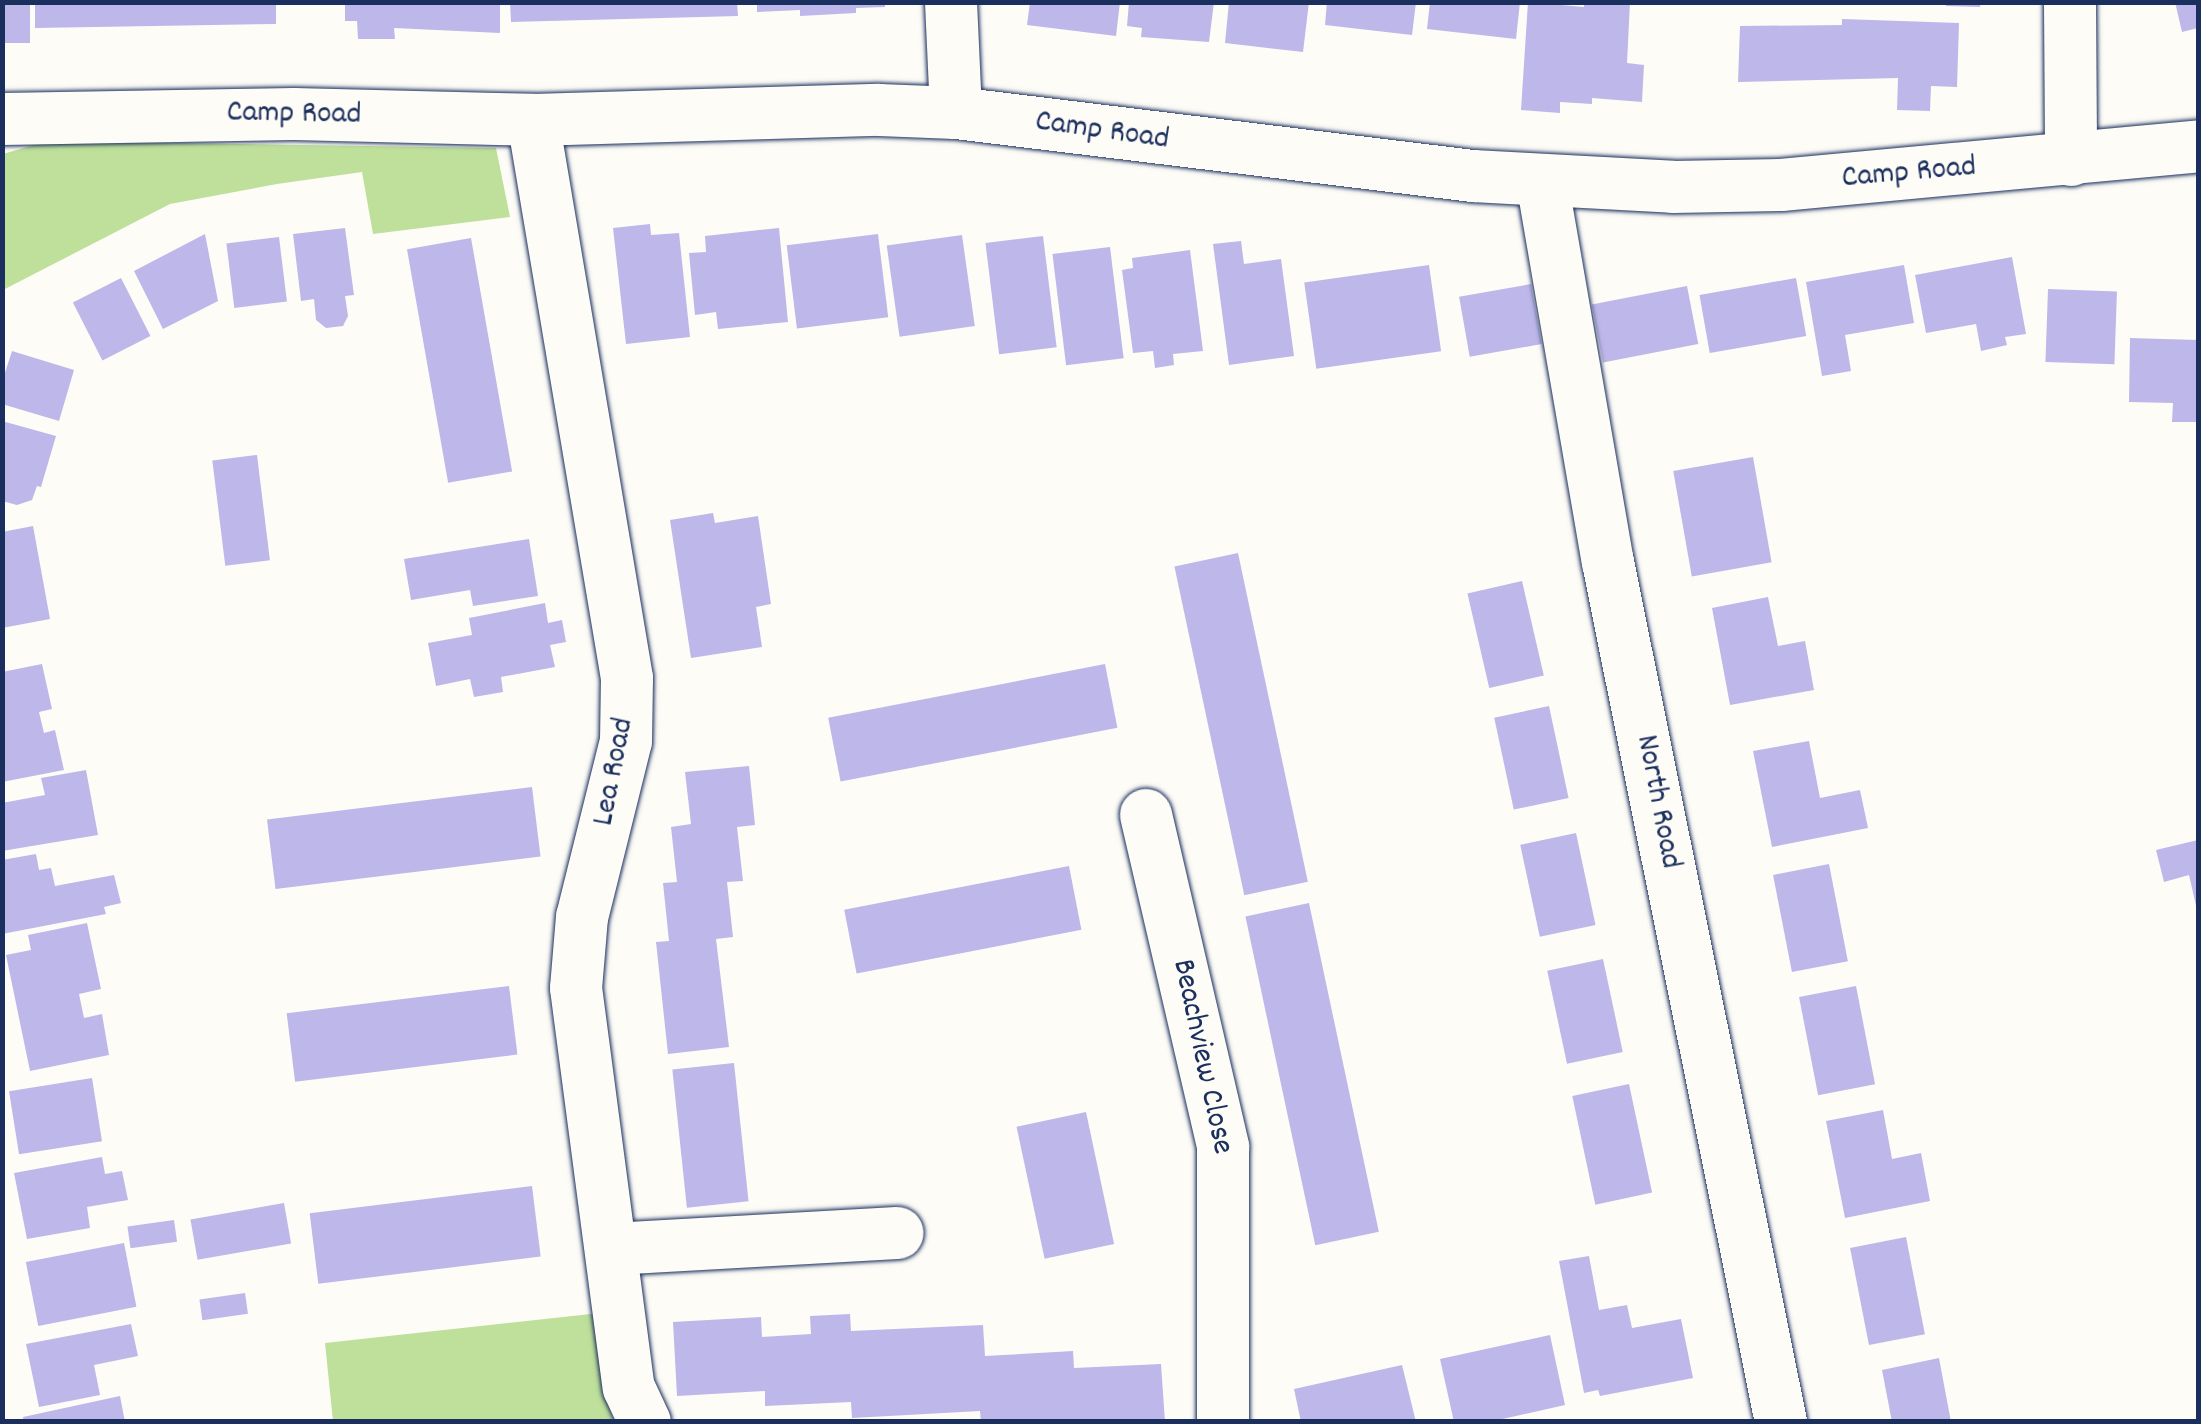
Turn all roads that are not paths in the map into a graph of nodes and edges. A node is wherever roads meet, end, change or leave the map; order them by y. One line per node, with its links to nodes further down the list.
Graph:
1 (950, 2): 3 (street)
2 (2070, 2): 7 (street)
3 (956, 113): 5 (street, Camp Road); 8 (street, Camp Road)
4 (11, 120): 5 (street, Camp Road)
5 (534, 120): 11 (street, Lea Road)
6 (2198, 146): 7 (street, Camp Road)
7 (2071, 160): 8 (street, Camp Road)
8 (1542, 181): 14 (street, North Road)
9 (1146, 816): 13 (street, Beachview Close)
10 (898, 1233): 11 (street)
11 (611, 1249): 12 (street, Lea Road)
12 (646, 1422)
13 (1224, 1422)
14 (1781, 1422)

